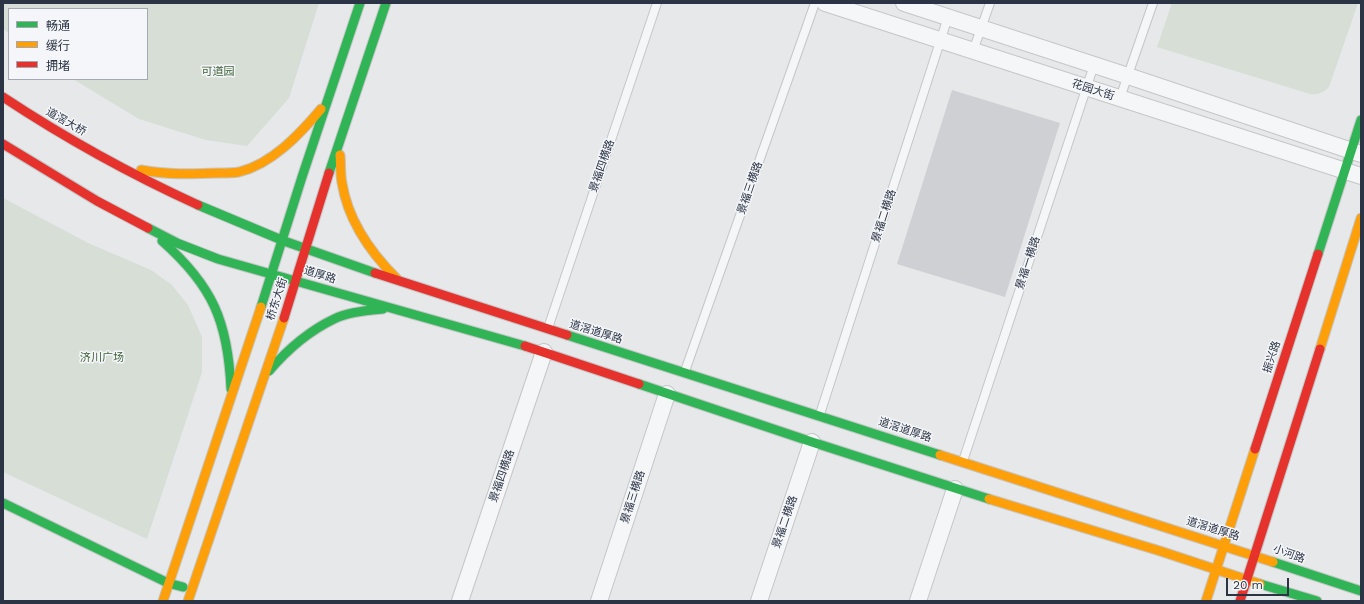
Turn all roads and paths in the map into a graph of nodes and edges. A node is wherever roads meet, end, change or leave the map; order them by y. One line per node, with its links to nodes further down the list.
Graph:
1 (360, 3): 18 (main road, 桥东大街)
2 (386, 3): 21 (main road, 桥东大街)
3 (657, 3): 34 (lane, 景福四横路)
4 (815, 3): 36 (lane, 景福三横路)
5 (824, 3): 11 (street, 花园大街)
6 (904, 3): 9 (street)
7 (990, 3): 10 (lane)
8 (1153, 3): 14 (lane)
9 (948, 18): 10 (street); 11 (lane, 景福二横路)
10 (981, 28): 12 (lane); 13 (street)
11 (941, 41): 12 (street, 花园大街); 40 (lane, 景福二横路)
12 (973, 51): 15 (street, 花园大街)
13 (1094, 65): 14 (street); 15 (lane, 景福一横路)
14 (1128, 76): 17 (lane); 22 (street)
15 (1087, 88): 17 (street, 花园大街); 42 (lane, 景福一横路)
16 (3, 97): 23 (main road, 道滘大桥)
17 (1120, 98): 24 (street, 花园大街)
18 (327, 102): 23 (main road); 28 (main road, 桥东大街)
19 (1361, 120): 22 (main road, 振兴路)
20 (3, 144): 27 (main road, 道厚路)
21 (339, 145): 29 (main road, 桥东大街); 32 (main road)
22 (1356, 152): 24 (main road, 振兴路)
23 (118, 166): 28 (main road, 道厚路)
24 (1345, 171): 25 (street, 花园大街); 45 (main road, 振兴路)
25 (1361, 176)
26 (1361, 218): 46 (main road)
27 (141, 224): 30 (main road, 道厚路); 39 (main road)
28 (282, 240): 29 (main road, 道厚路); 30 (main road, 桥东大街)
29 (306, 249): 31 (main road, 桥东大街); 32 (main road, 道厚路)
30 (272, 274): 31 (main road, 道厚路); 39 (main road, 桥东大街)
31 (296, 281): 33 (main road, 道厚路); 37 (main road, 桥东大街)
32 (401, 282): 34 (main road, 道厚路)
33 (391, 308): 35 (main road, 道厚路); 37 (main road)
34 (547, 329): 36 (main road, 道滘道厚路)
35 (544, 352): 38 (main road); 54 (street, 景福四横路)
36 (685, 372): 40 (main road, 道滘道厚路)
37 (264, 376): 50 (main road, 桥东大街)
38 (667, 394): 41 (main road); 55 (street, 景福三横路)
39 (232, 398): 49 (main road, 桥东大街)
40 (819, 415): 42 (main road, 道滘道厚路)
41 (812, 442): 43 (main road); 56 (street, 景福二横路)
42 (962, 462): 45 (main road, 道滘道厚路)
43 (955, 489): 47 (main road); 57 (street)
44 (3, 503): 49 (main road)
45 (1224, 546): 46 (main road, 道滘道厚路); 47 (main road, 振兴路)
46 (1254, 555): 48 (main road); 51 (main road, 小河路)
47 (1216, 570): 48 (main road); 58 (main road, 振兴路)
48 (1246, 580): 59 (main road); 60 (main road)
49 (168, 583): 50 (main road); 52 (main road, 桥东大街)
50 (191, 589): 53 (main road, 桥东大街)
51 (1361, 591)
52 (163, 601)
53 (188, 601)
54 (460, 601)
55 (599, 601)
56 (759, 601)
57 (918, 601)
58 (1206, 601)
59 (1240, 601)
60 (1317, 601)

